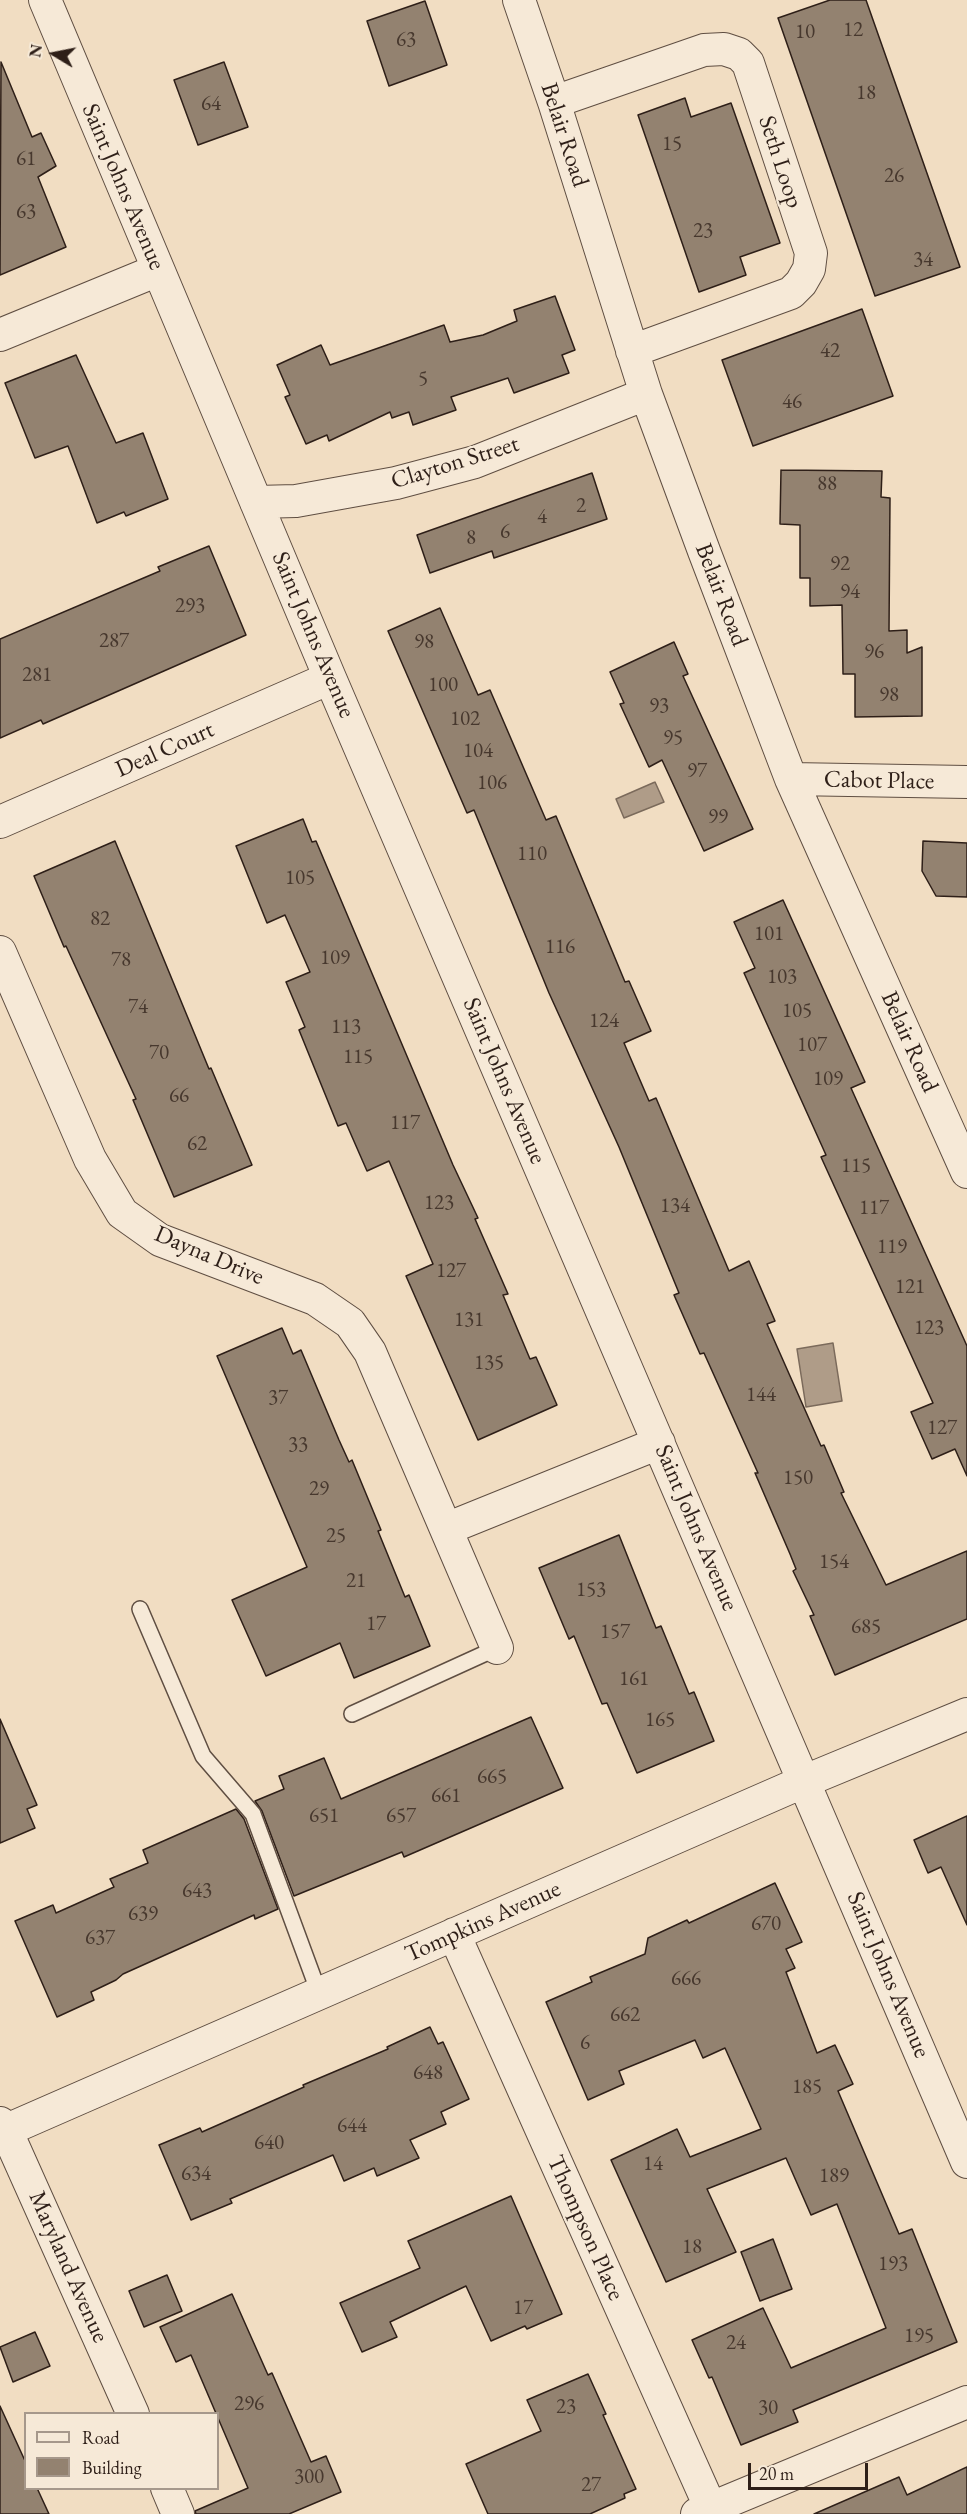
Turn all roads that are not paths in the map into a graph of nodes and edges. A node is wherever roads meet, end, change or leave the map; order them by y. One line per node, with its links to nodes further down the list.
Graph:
1 (45, 0): 4 (street, Saint Johns Avenue)
2 (519, 0): 3 (street, Belair Road)
3 (554, 102): 6 (street, Belair Road); 6 (street, Seth Loop)
4 (158, 270): 5 (street); 8 (street, Saint Johns Avenue)
5 (0, 335)
6 (632, 351): 7 (street, Belair Road)
7 (646, 394): 8 (street, Clayton Street); 10 (street, Belair Road)
8 (256, 502): 9 (street, Saint Johns Avenue)
9 (330, 678): 12 (street, Deal Court); 15 (street, Saint Johns Avenue)
10 (791, 779): 11 (street, Cabot Place); 14 (street, Belair Road)
11 (967, 782)
12 (0, 822)
13 (0, 952): 16 (street, Dayna Drive)
14 (967, 1172)
15 (659, 1443): 16 (street); 21 (street, Saint Johns Avenue)
16 (446, 1529): 18 (street, Dayna Drive)
17 (140, 1609): 23 (lane)
18 (497, 1648): 19 (lane)
19 (352, 1714)
20 (967, 1714): 21 (street, Tompkins Avenue)
21 (805, 1781): 22 (street, Tompkins Avenue); 25 (street, Saint Johns Avenue)
22 (454, 1934): 23 (street, Tompkins Avenue); 29 (street, Thompson Place)
23 (319, 1993): 24 (street, Tompkins Avenue)
24 (2, 2129): 27 (street, Maryland Avenue)
25 (967, 2162)
26 (967, 2402): 29 (street)
27 (132, 2412)
28 (167, 2490): 30 (street)
29 (704, 2511)
30 (178, 2514)

